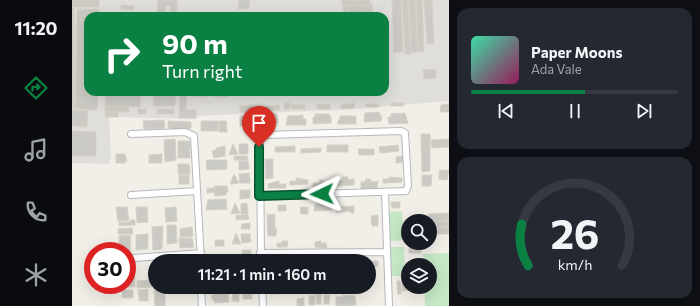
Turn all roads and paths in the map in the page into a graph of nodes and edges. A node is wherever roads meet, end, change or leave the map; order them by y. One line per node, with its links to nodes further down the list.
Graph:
1 (131, 134): 2 (street)
2 (197, 191): 4 (street); 7 (street)
3 (385, 192): 5 (street); 5 (street); 6 (street)
4 (131, 195)
5 (259, 196): 8 (street)
6 (387, 252): 8 (street); 14 (street)
7 (201, 253): 9 (street)
8 (260, 253)
9 (136, 258)
10 (201, 294): 12 (street)
11 (263, 294): 13 (street)
12 (202, 306)
13 (264, 306)
14 (389, 306)

